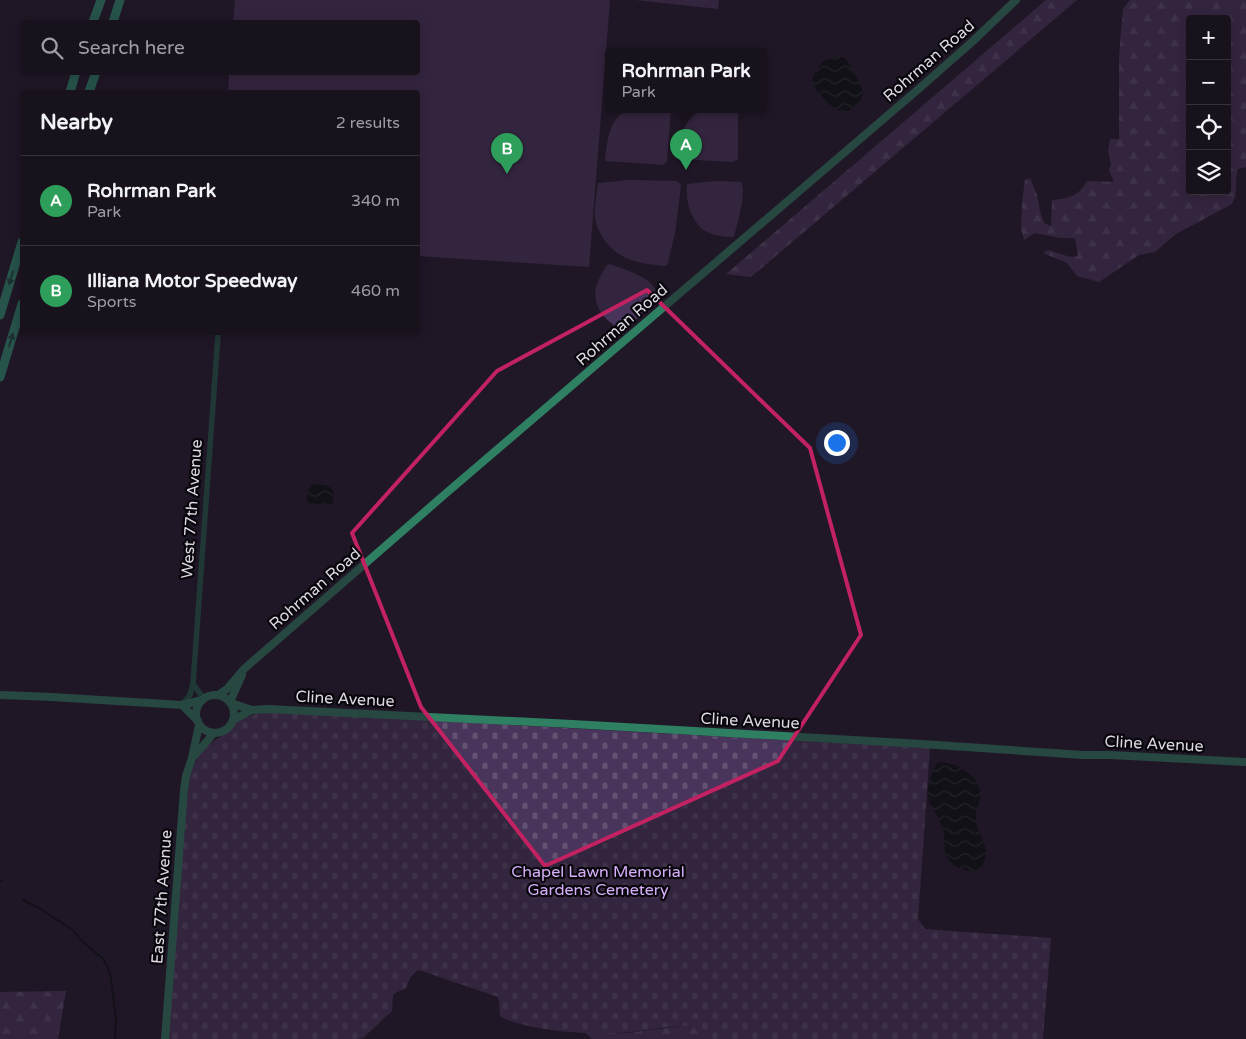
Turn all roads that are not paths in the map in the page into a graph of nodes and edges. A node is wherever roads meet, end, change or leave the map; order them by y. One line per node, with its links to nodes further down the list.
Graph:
1 (101, 0): 4 (main road)
2 (120, 0): 5 (main road)
3 (1016, 0): 15 (street, Rohrman Road)
4 (94, 20)
5 (114, 20)
6 (75, 75): 8 (main road)
7 (95, 75): 9 (main road)
8 (71, 90)
9 (90, 90)
10 (20, 249): 12 (main road, one-way to 12)
11 (20, 311): 14 (main road, one-way to 11)
12 (0, 315)
13 (218, 335): 16 (street, West 77th Avenue)
14 (0, 377)
15 (244, 668): 18 (street, Rohrman Road); 20 (street, Rohrman Road)
16 (192, 684): 19 (street); 21 (street, West 77th Avenue)
17 (0, 695): 21 (street)
18 (218, 696): 19 (street); 20 (street)
19 (203, 700): 21 (street); 24 (street)
20 (230, 703): 22 (street, Cline Avenue); 23 (street)
21 (182, 705): 24 (street)
22 (252, 710): 23 (street, Cline Avenue); 27 (street, Cline Avenue)
23 (234, 720): 25 (street)
24 (198, 723): 25 (street); 26 (street, East 77th Avenue)
25 (214, 733): 26 (street, East 77th Avenue)
26 (192, 758): 28 (street, East 77th Avenue)
27 (1246, 762)
28 (165, 1039)

